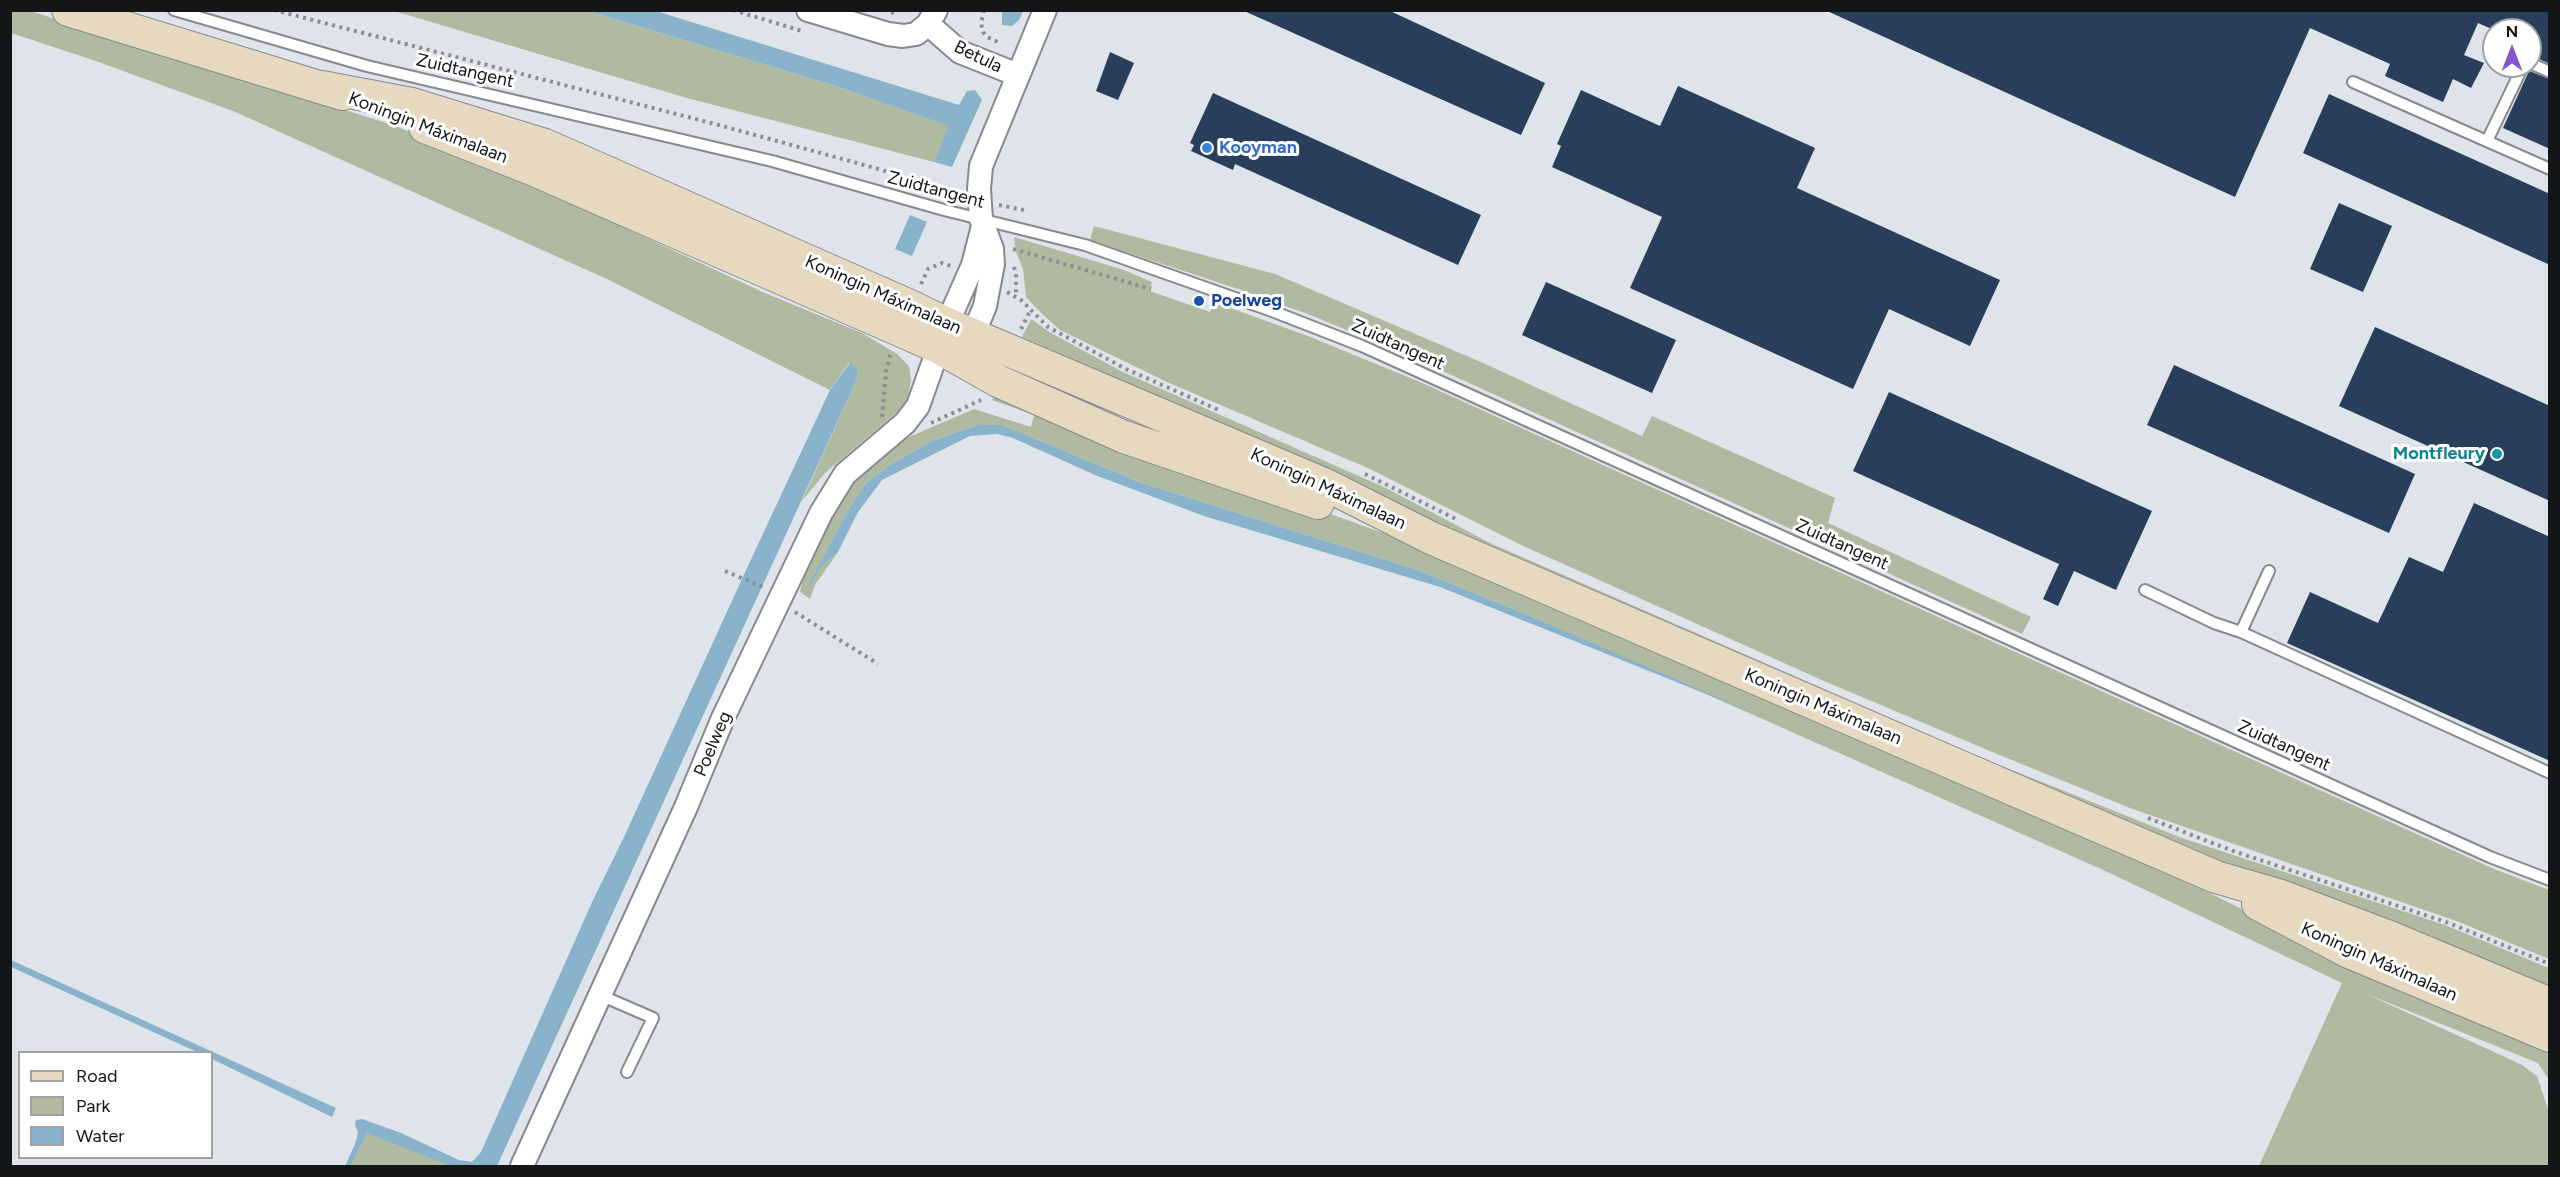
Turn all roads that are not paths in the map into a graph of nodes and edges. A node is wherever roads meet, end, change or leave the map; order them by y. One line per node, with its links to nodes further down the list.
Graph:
1 (68, 10): 12 (main road, Koningin Máximalaan)
2 (174, 10): 11 (lane, Zuidtangent)
3 (808, 10): 5 (street, Betula)
4 (1045, 10): 6 (street, Poelweg)
5 (932, 17): 6 (street, Betula)
6 (1011, 73): 11 (street, Poelweg)
7 (2517, 78): 9 (lane)
8 (2353, 82): 9 (lane)
9 (2487, 141): 10 (lane)
10 (2550, 169)
11 (988, 217): 12 (street, Poelweg); 18 (lane, Zuidtangent)
12 (953, 336): 17 (main road, Koningin Máximalaan); 19 (street, Poelweg)
13 (2269, 571): 15 (lane)
14 (2145, 590): 15 (lane)
15 (2241, 633): 16 (lane)
16 (2550, 773)
17 (2216, 877): 20 (main road, Koningin Máximalaan); 21 (main road, Koningin Máximalaan)
18 (2550, 880)
19 (600, 995): 22 (lane); 23 (street, Poelweg)
20 (2550, 1004)
21 (2550, 1036)
22 (627, 1072)
23 (522, 1167)

